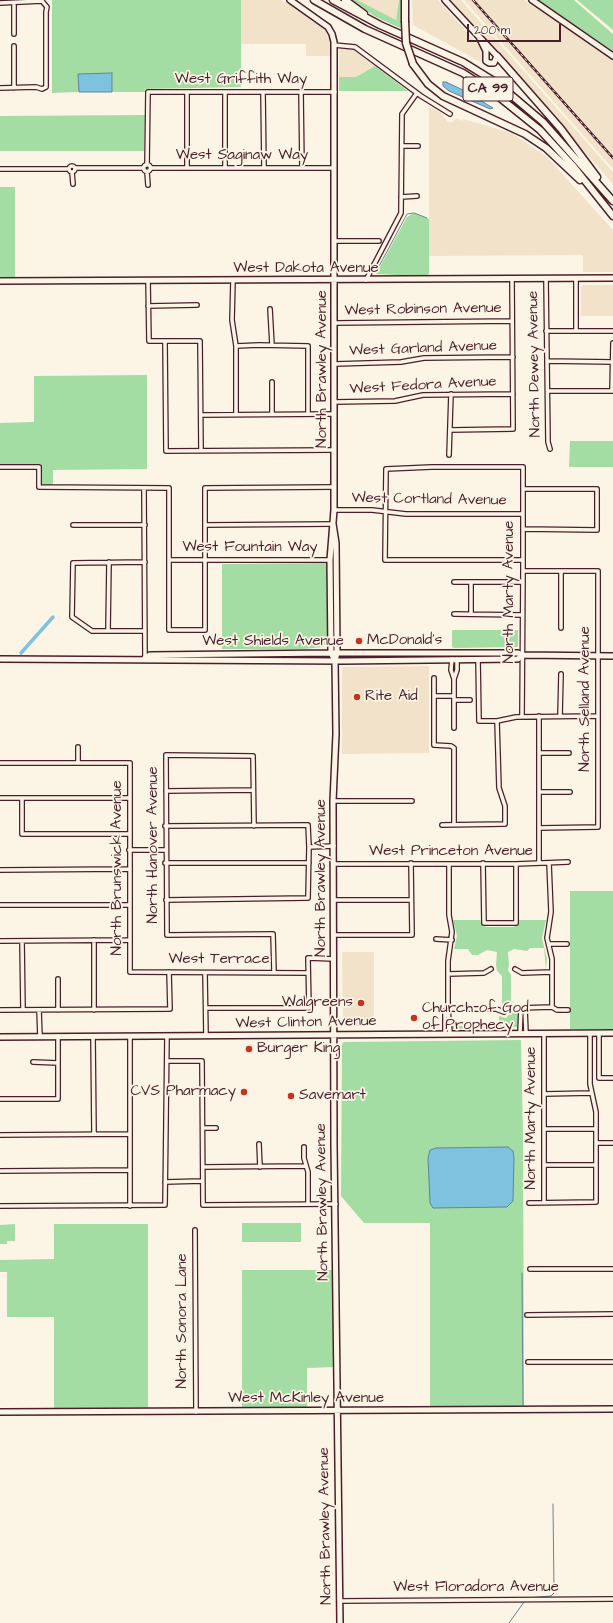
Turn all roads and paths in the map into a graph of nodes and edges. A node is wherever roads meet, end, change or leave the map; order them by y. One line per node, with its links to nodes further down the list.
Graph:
1 (290, 0): 15 (street, North Brawley Avenue)
2 (308, 0): 11 (highway)
3 (314, 0): 11 (highway, CA 99)
4 (333, 0): 12 (highway, CA 99)
5 (345, 0): 12 (highway)
6 (406, 0): 44 (highway, bridge)
7 (445, 0): 14 (street)
8 (532, 0): 18 (street)
9 (0, 2): 10 (street)
10 (14, 3): 13 (street); 20 (street)
11 (328, 9): 44 (highway, CA 99)
12 (368, 20): 45 (highway, CA 99)
13 (14, 34)
14 (480, 39): 17 (street); 17 (street)
15 (334, 45): 25 (street, North Brawley Avenue); 26 (street)
16 (14, 46): 20 (street)
17 (497, 56): 45 (highway)
18 (613, 56)
19 (0, 88): 20 (street)
20 (14, 88)
21 (187, 92): 22 (street, West Griffith Way); 30 (street, West Griffith Way); 32 (street)
22 (225, 92): 23 (street, West Griffith Way); 33 (street)
23 (263, 92): 24 (street, West Griffith Way); 34 (street)
24 (301, 92): 25 (street, West Griffith Way); 35 (street)
25 (335, 92): 36 (street, North Brawley Avenue)
26 (417, 93): 27 (street); 28 (street)
27 (450, 114)
28 (402, 146): 29 (street); 43 (street)
29 (418, 146)
30 (146, 166): 31 (street); 38 (street); 39 (street)
31 (151, 168): 32 (street, West Saginaw Way); 39 (street)
32 (186, 168): 33 (street, West Saginaw Way)
33 (225, 168): 34 (street, West Saginaw Way)
34 (264, 168): 35 (street, West Saginaw Way)
35 (302, 168): 36 (street, West Saginaw Way)
36 (333, 168): 47 (street, North Brawley Avenue)
37 (0, 169): 38 (street)
38 (74, 170): 40 (street)
39 (147, 172): 41 (street)
40 (73, 184)
41 (148, 185)
42 (417, 196): 43 (street)
43 (402, 197): 54 (street)
44 (598, 199): 46 (highway, CA 99)
45 (612, 200)
46 (613, 216)
47 (334, 241): 48 (street); 57 (street, North Brawley Avenue)
48 (379, 241)
49 (613, 278): 52 (street, West Dakota Avenue)
50 (512, 279): 51 (street, West Dakota Avenue); 54 (street, West Dakota Avenue); 61 (street)
51 (546, 279): 52 (street, West Dakota Avenue); 64 (street, North Dewey Avenue)
52 (576, 279): 63 (street)
53 (148, 280): 55 (street, West Dakota Avenue); 56 (street, West Dakota Avenue); 59 (street)
54 (366, 280): 57 (street, West Dakota Avenue)
55 (0, 281)
56 (233, 281): 57 (street, West Dakota Avenue); 69 (street)
57 (335, 281): 62 (street, North Brawley Avenue)
58 (197, 305): 59 (street)
59 (148, 306): 66 (street)
60 (270, 308): 68 (street)
61 (512, 321): 62 (street, West Robinson Avenue); 70 (street)
62 (335, 323): 73 (street, North Brawley Avenue)
63 (576, 330): 64 (street); 65 (street)
64 (546, 331): 71 (street, North Dewey Avenue)
65 (613, 331)
66 (165, 342): 84 (street); 88 (street)
67 (613, 343): 72 (street)
68 (272, 345): 69 (street); 82 (street)
69 (236, 346): 80 (street)
70 (513, 358): 73 (street, West Garland Avenue); 78 (street)
71 (547, 361): 72 (street); 75 (street, North Dewey Avenue)
72 (613, 362): 76 (street)
73 (335, 364): 79 (street, North Brawley Avenue)
74 (272, 382): 81 (street)
75 (548, 391): 76 (street); 86 (street, North Dewey Avenue)
76 (612, 391)
77 (450, 394): 78 (street, West Fedora Avenue); 79 (street, West Fedora Avenue); 85 (street)
78 (513, 394): 85 (street)
79 (334, 402): 83 (street, North Brawley Avenue)
80 (236, 414): 81 (street, West Fedora Avenue); 84 (street, West Fedora Avenue)
81 (272, 414): 82 (street, West Fedora Avenue)
82 (308, 414): 83 (street, West Fedora Avenue)
83 (334, 414): 87 (street, North Brawley Avenue)
84 (201, 415): 88 (street)
85 (450, 430): 89 (street)
86 (550, 449)
87 (334, 450): 88 (street); 92 (street, North Brawley Avenue)
88 (201, 451)
89 (449, 455)
90 (0, 467): 91 (street)
91 (144, 488): 99 (street); 102 (street)
92 (334, 488): 94 (street, North Brawley Avenue); 100 (street)
93 (523, 489): 95 (street, North Marty Avenue); 96 (street, North Marty Avenue); 101 (street)
94 (334, 510): 95 (street, West Cortland Avenue); 97 (street, North Brawley Avenue)
95 (385, 512): 96 (street, West Cortland Avenue); 105 (street)
96 (523, 514): 101 (street, North Marty Avenue)
97 (333, 524): 100 (street); 104 (street, North Brawley Avenue); 114 (street, North Brawley Avenue)
98 (73, 525): 99 (street)
99 (145, 525): 107 (street)
100 (205, 525): 103 (street)
101 (523, 529): 105 (street, North Marty Avenue)
102 (169, 560): 103 (street, West Fountain Way); 103 (street)
103 (205, 560): 104 (street, West Fountain Way)
104 (330, 560): 108 (street, North Brawley Avenue)
105 (523, 560): 109 (street, North Marty Avenue)
106 (109, 562): 107 (street); 119 (street); 119 (street)
107 (145, 562): 120 (street)
108 (330, 572): 114 (street); 121 (street, North Brawley Avenue)
109 (523, 572): 110 (street); 113 (street, North Marty Avenue)
110 (561, 572): 118 (street); 126 (street, North Selland Avenue)
111 (454, 582): 112 (street)
112 (471, 582): 113 (street); 116 (street)
113 (523, 582): 117 (street, North Marty Avenue)
114 (337, 601): 122 (street, North Brawley Avenue)
115 (454, 614): 116 (street)
116 (471, 614): 117 (street)
117 (522, 614): 125 (street, North Marty Avenue)
118 (561, 628)
119 (108, 631): 120 (street)
120 (145, 631): 128 (street)
121 (331, 653): 122 (street, West Shields Avenue); 128 (street, West Shields Avenue); 133 (street, North Brawley Avenue)
122 (337, 653): 124 (street, West Shields Avenue); 133 (street, North Brawley Avenue)
123 (448, 653): 124 (street, West Shields Avenue); 125 (street, West Shields Avenue); 130 (street)
124 (413, 654): 134 (street)
125 (522, 655): 126 (street, West Shields Avenue); 132 (street, West Shields Avenue); 140 (street, North Marty Avenue)
126 (598, 656): 127 (street, West Shields Avenue); 143 (street, North Selland Avenue)
127 (613, 656)
128 (145, 658): 129 (street, West Shields Avenue); 133 (street, West Shields Avenue)
129 (0, 659)
130 (420, 659): 131 (street, West Shields Avenue); 134 (street, West Shields Avenue)
131 (454, 659): 132 (street, West Shields Avenue); 138 (street)
132 (478, 659): 144 (street)
133 (335, 660): 134 (street, West Shields Avenue); 158 (street, North Brawley Avenue)
134 (394, 660)
135 (561, 674): 142 (street)
136 (434, 678): 137 (street)
137 (434, 696): 138 (street); 161 (street)
138 (454, 698): 139 (street); 145 (street)
139 (470, 700)
140 (522, 716): 141 (street); 144 (street)
141 (538, 716): 142 (street); 147 (street)
142 (560, 716): 143 (street)
143 (598, 716): 164 (street, North Selland Avenue)
144 (497, 721): 161 (street)
145 (454, 728)
146 (78, 747): 150 (street)
147 (539, 753): 148 (street); 153 (street)
148 (569, 753)
149 (0, 763): 150 (street)
150 (78, 763): 157 (street, North Brunswick Avenue)
151 (253, 790): 152 (street); 152 (street, North Hanover Avenue); 163 (street)
152 (166, 791): 162 (street, North Hanover Avenue)
153 (539, 792): 154 (street); 164 (street)
154 (570, 792)
155 (0, 798): 156 (street)
156 (22, 798): 157 (street); 165 (street)
157 (130, 798): 165 (street, North Brunswick Avenue)
158 (333, 801): 159 (street); 166 (street, North Brawley Avenue)
159 (412, 801)
160 (442, 825): 161 (street)
161 (454, 825)
162 (165, 826): 163 (street); 169 (street, North Hanover Avenue)
163 (254, 826): 167 (street)
164 (539, 828): 174 (street)
165 (129, 834): 168 (street, North Brunswick Avenue)
166 (334, 846): 167 (street); 176 (street, North Brawley Avenue)
167 (309, 847): 172 (street)
168 (129, 850): 169 (street); 180 (street, North Brunswick Avenue)
169 (165, 850): 171 (street, North Hanover Avenue)
170 (568, 862): 175 (street, West Princeton Avenue)
171 (165, 863): 172 (street); 182 (street, North Hanover Avenue)
172 (309, 863): 182 (street)
173 (483, 863): 178 (street, West Princeton Avenue); 179 (street, West Princeton Avenue); 179 (street)
174 (539, 863): 175 (street, West Princeton Avenue); 179 (street, West Princeton Avenue)
175 (549, 863): 194 (street)
176 (334, 864): 177 (street, West Princeton Avenue); 183 (street, North Brawley Avenue)
177 (411, 864): 178 (street, West Princeton Avenue); 184 (street)
178 (449, 864): 191 (street)
179 (516, 864)
180 (129, 869): 181 (street); 186 (street, North Brunswick Avenue)
181 (0, 870)
182 (166, 900): 201 (street, North Hanover Avenue)
183 (334, 900): 184 (street); 187 (street, North Brawley Avenue)
184 (411, 900): 187 (street)
185 (0, 905): 186 (street)
186 (129, 905): 190 (street, North Brunswick Avenue)
187 (334, 935): 196 (street, North Brawley Avenue)
188 (436, 939): 191 (street)
189 (94, 940): 190 (street); 193 (street); 214 (street)
190 (129, 940): 199 (street, North Brunswick Avenue)
191 (452, 940): 205 (street)
192 (0, 941): 193 (street)
193 (22, 941): 211 (street)
194 (549, 944): 195 (street); 203 (street)
195 (567, 944)
196 (334, 959): 202 (street); 220 (street, North Brawley Avenue)
197 (491, 969): 205 (street)
198 (515, 969): 203 (street)
199 (130, 972): 200 (street, West Terrace)
200 (169, 972): 204 (street, West Terrace); 214 (street)
201 (274, 972): 202 (street, West Terrace); 204 (street, West Terrace)
202 (308, 972): 208 (street)
203 (552, 972): 207 (street)
204 (205, 973): 208 (street)
205 (448, 974): 209 (street)
206 (58, 979): 213 (street)
207 (552, 1007): 215 (street); 218 (street, North Marty Avenue)
208 (206, 1008): 227 (street)
209 (448, 1009): 216 (street); 217 (street)
210 (0, 1010): 211 (street)
211 (23, 1010): 212 (street)
212 (39, 1010): 213 (street); 228 (street)
213 (58, 1010): 214 (street)
214 (94, 1010)
215 (568, 1010)
216 (504, 1012)
217 (448, 1033): 218 (street, West Clinton Avenue); 220 (street, West Clinton Avenue)
218 (523, 1033): 221 (street, West Clinton Avenue)
219 (613, 1033): 223 (street, West Clinton Avenue)
220 (334, 1034): 227 (street, West Clinton Avenue); 261 (street, North Brawley Avenue)
221 (544, 1034): 222 (street, West Clinton Avenue); 236 (street, North Marty Avenue)
222 (590, 1034): 223 (street, West Clinton Avenue); 235 (street)
223 (599, 1034): 234 (street)
224 (0, 1036): 228 (street, West Clinton Avenue)
225 (58, 1036): 228 (street, West Clinton Avenue); 229 (street, West Clinton Avenue); 233 (street)
226 (167, 1036): 227 (street, West Clinton Avenue); 230 (street, West Clinton Avenue); 231 (street)
227 (206, 1036)
228 (40, 1037)
229 (93, 1037): 230 (street, West Clinton Avenue); 242 (street)
230 (130, 1037): 243 (street)
231 (167, 1061): 238 (street); 257 (street)
232 (33, 1062): 233 (street)
233 (58, 1063): 237 (street)
234 (613, 1078)
235 (592, 1093): 236 (street); 241 (street)
236 (544, 1094): 240 (street, North Marty Avenue)
237 (0, 1099)
238 (203, 1128): 239 (street); 252 (street)
239 (216, 1128)
240 (544, 1129): 241 (street); 249 (street, North Marty Avenue)
241 (596, 1129): 245 (street)
242 (94, 1134): 243 (street); 244 (street)
243 (130, 1134): 254 (street)
244 (0, 1135)
245 (596, 1143): 246 (street); 250 (street)
246 (613, 1143)
247 (259, 1144): 253 (street)
248 (304, 1147): 251 (street)
249 (544, 1165): 250 (street); 258 (street, North Marty Avenue)
250 (596, 1165): 258 (street)
251 (306, 1166): 253 (street); 260 (street)
252 (203, 1167): 253 (street); 256 (street)
253 (260, 1167)
254 (129, 1170): 255 (street); 263 (street)
255 (0, 1172)
256 (202, 1181): 257 (street); 260 (street)
257 (165, 1182): 263 (street)
258 (544, 1202): 259 (street)
259 (528, 1203)
260 (308, 1204): 261 (street)
261 (336, 1204): 272 (street, North Brawley Avenue)
262 (0, 1206): 263 (street)
263 (130, 1206)
264 (195, 1230): 274 (street, North Sonora Lane)
265 (530, 1268): 266 (street)
266 (613, 1269)
267 (613, 1314): 268 (street)
268 (527, 1315)
269 (528, 1362): 270 (street)
270 (613, 1362)
271 (613, 1409): 272 (street, West McKinley Avenue)
272 (337, 1411): 274 (street, West McKinley Avenue); 276 (street, North Brawley Avenue)
273 (0, 1412): 274 (street, West McKinley Avenue)
274 (196, 1412)
275 (613, 1599): 276 (street, West Floradora Avenue)
276 (340, 1601): 277 (street, North Brawley Avenue)
277 (340, 1623)

